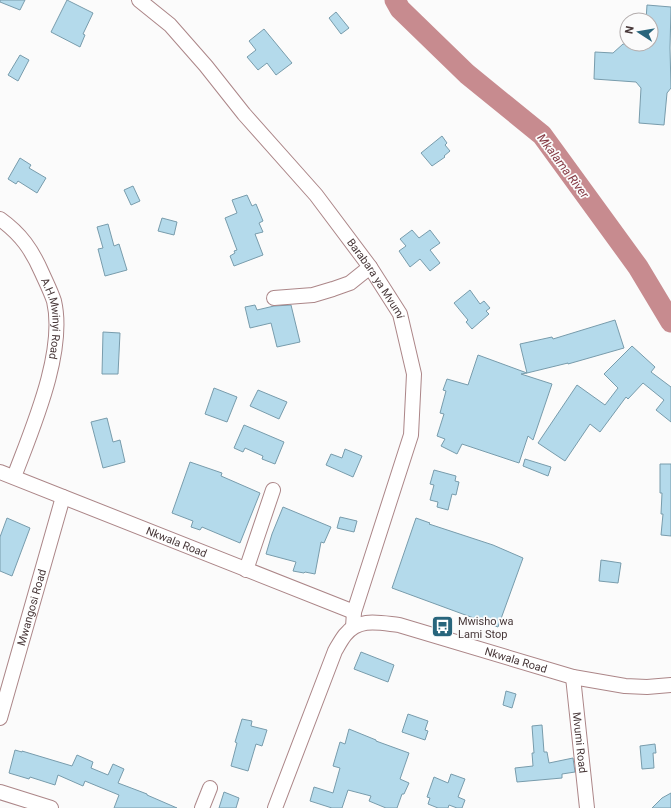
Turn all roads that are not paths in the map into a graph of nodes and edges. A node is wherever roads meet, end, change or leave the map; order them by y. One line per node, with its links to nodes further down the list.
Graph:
1 (139, 0): 3 (street, Barabara ya Mvumi)
2 (0, 219): 6 (street, A.H.Mwinyi Road)
3 (370, 267): 4 (street); 10 (street, Barabara ya Mvumi)
4 (274, 298)
5 (0, 472): 6 (street, Nkwala Road)
6 (14, 477): 8 (street, Nkwala Road)
7 (273, 490): 9 (street)
8 (63, 497): 9 (street, Nkwala Road); 13 (street, Mwangosi Road)
9 (246, 570): 10 (street, Nkwala Road)
10 (356, 621): 11 (street, Nkwala Road); 18 (street)
11 (573, 677): 12 (street, Nkwala Road); 19 (street, Mvumi Road)
12 (671, 685)
13 (0, 718)
14 (210, 788): 17 (street)
15 (0, 792): 16 (street)
16 (51, 808)
17 (202, 808)
18 (276, 808)
19 (587, 808)

